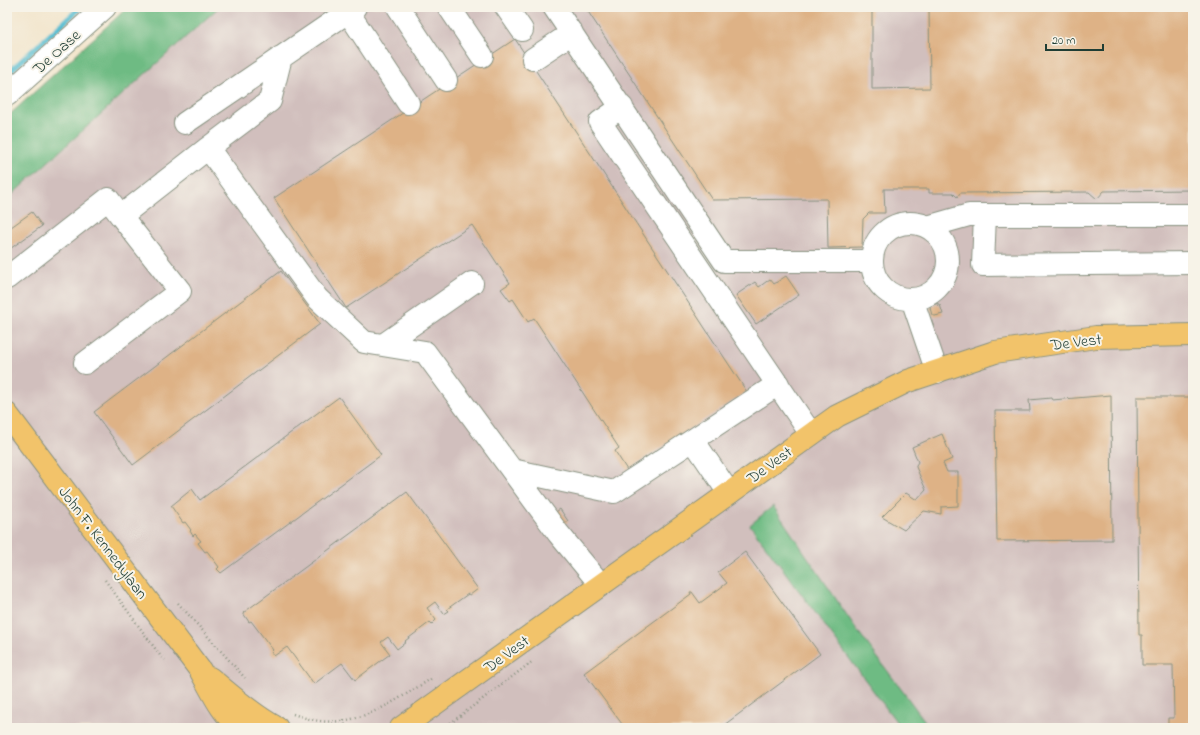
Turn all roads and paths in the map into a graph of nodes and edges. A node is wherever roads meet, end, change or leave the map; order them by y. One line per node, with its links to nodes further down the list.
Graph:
1 (105, 7): 13 (street, De Oase)
2 (398, 7): 12 (street)
3 (449, 7): 9 (street)
4 (506, 7): 7 (street)
5 (554, 7): 8 (street)
6 (352, 10): 10 (street); 14 (street)
7 (522, 30)
8 (572, 33): 11 (street); 15 (street)
9 (482, 56)
10 (282, 57): 16 (street); 17 (street)
11 (532, 59)
12 (446, 80)
13 (7, 95)
14 (408, 103)
15 (622, 107): 22 (street); 25 (street)
16 (185, 123)
17 (208, 148): 20 (street); 30 (street)
18 (985, 215): 19 (street); 21 (street); 24 (street)
19 (1193, 215)
20 (121, 216): 26 (street); 31 (street)
21 (927, 227): 23 (street); 28 (street)
22 (719, 253): 23 (street); 25 (street)
23 (872, 261): 28 (street)
24 (1193, 262)
25 (698, 267): 33 (street)
26 (7, 278)
27 (472, 283): 30 (street)
28 (912, 299): 32 (street)
29 (1193, 335): 32 (main road, De Vest)
30 (383, 345): 37 (street)
31 (85, 363)
32 (937, 372): 35 (main road, De Vest)
33 (778, 384): 35 (street); 36 (street)
34 (7, 414): 41 (main road, John F. Kennedylaan)
35 (811, 434): 38 (main road, De Vest)
36 (693, 440): 37 (street); 38 (street)
37 (512, 470): 39 (street)
38 (729, 493): 39 (main road, De Vest)
39 (601, 585): 45 (main road, De Vest)
40 (536, 659): 46 (path, De Vest)
41 (200, 670): 42 (main road, John F. Kennedylaan); 43 (main road, John F. Kennedylaan)
42 (284, 721): 44 (path)
43 (240, 728)
44 (346, 728)
45 (401, 728)
46 (444, 728)

